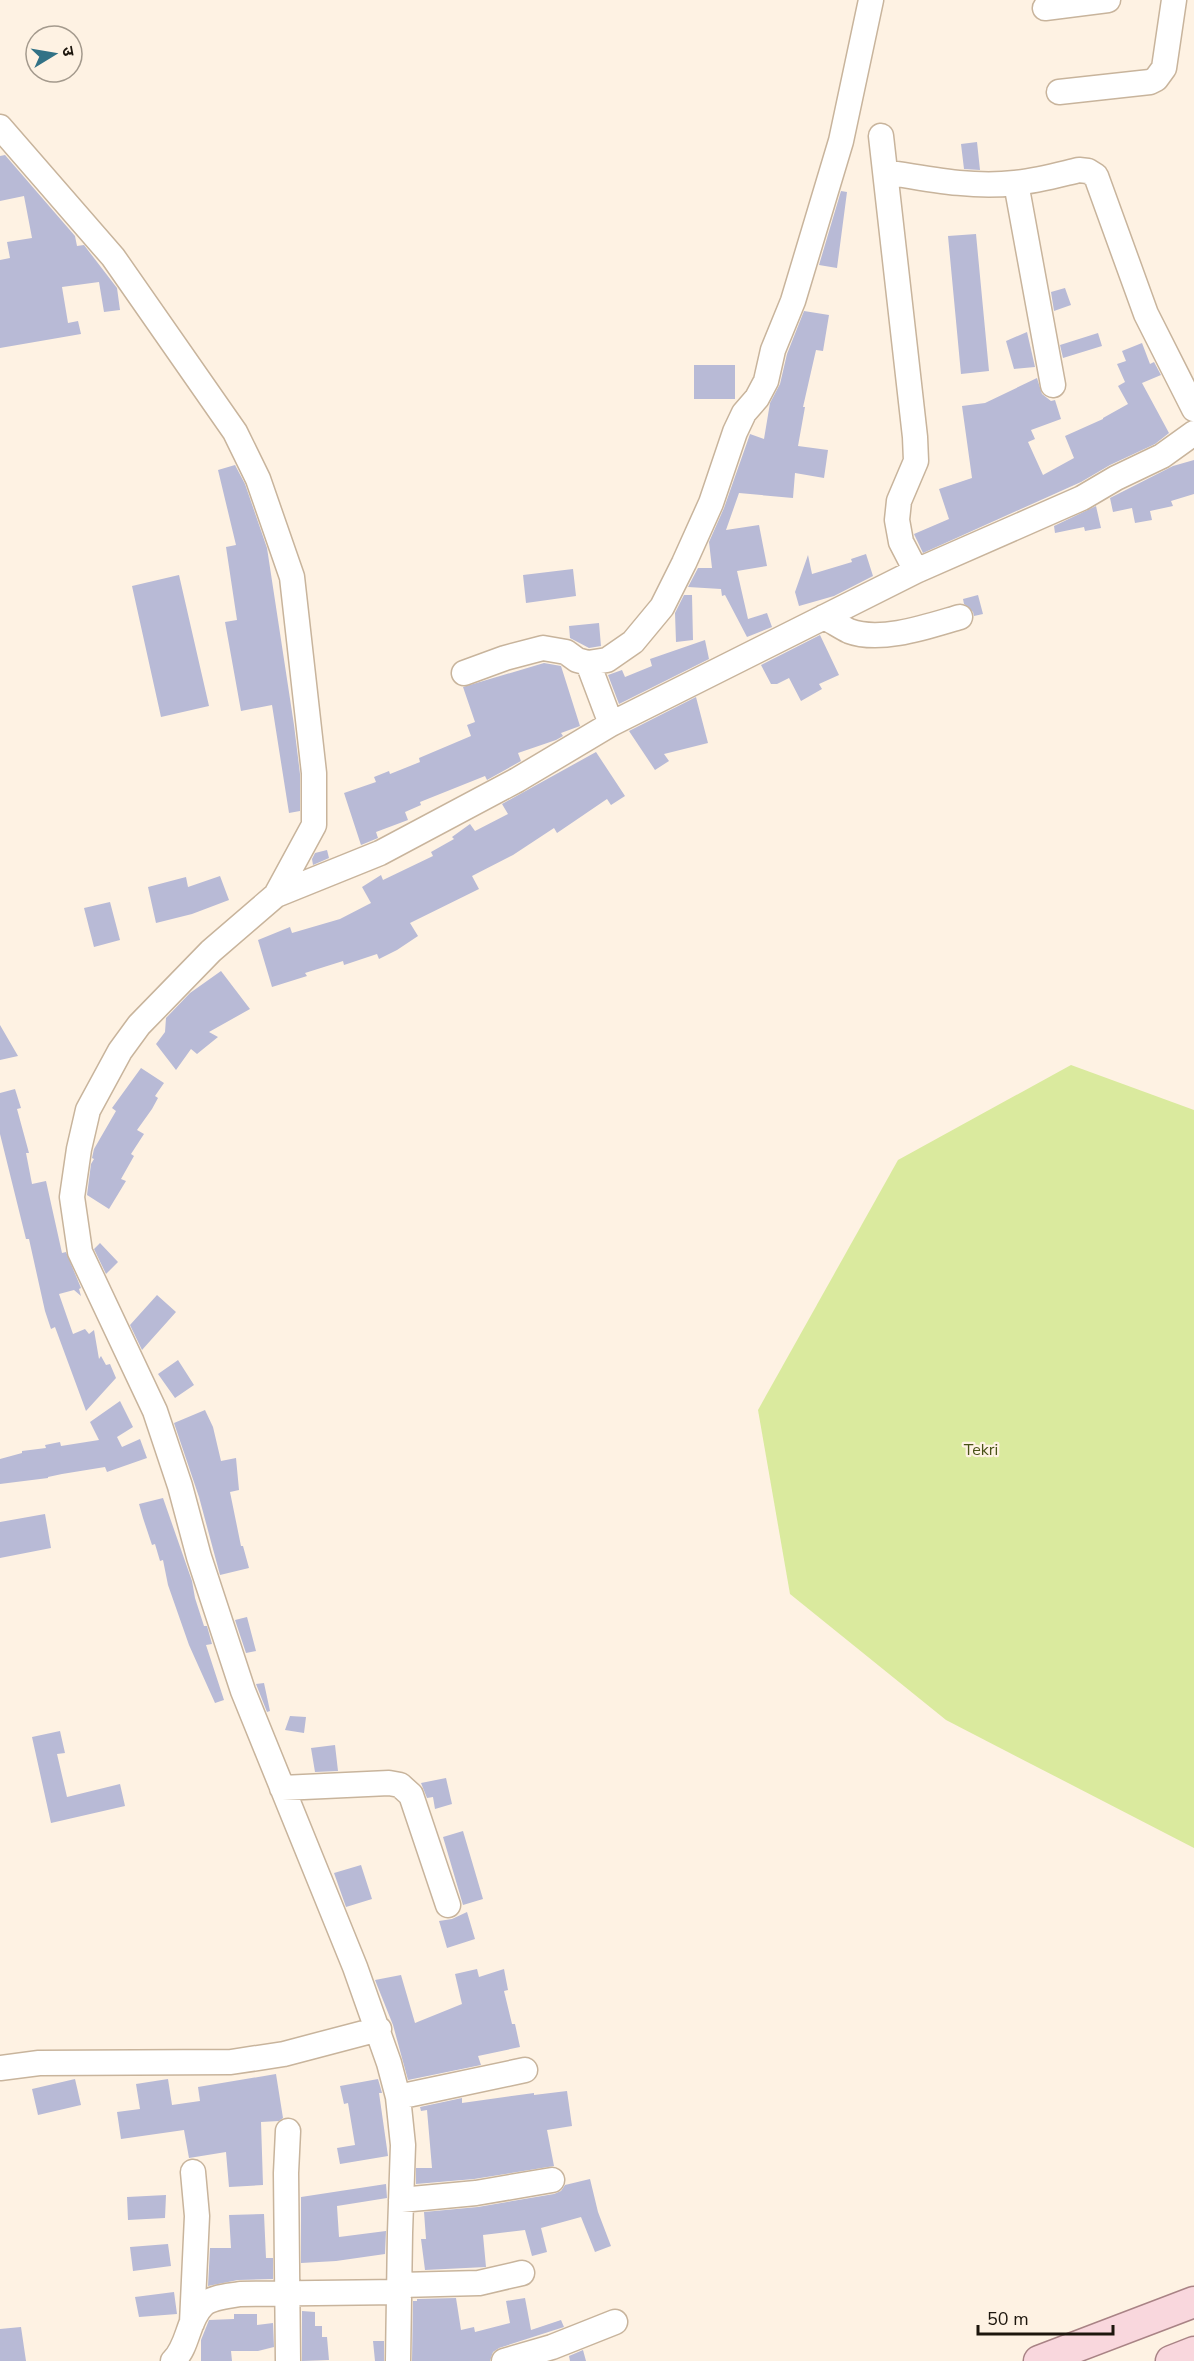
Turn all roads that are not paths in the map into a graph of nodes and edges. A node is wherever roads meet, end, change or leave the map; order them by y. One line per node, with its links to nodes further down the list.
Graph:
1 (871, 0): 16 (street)
2 (1108, 0): 4 (street)
3 (1174, 0): 5 (street)
4 (1046, 8)
5 (1059, 92)
6 (0, 126): 19 (street)
7 (880, 136): 8 (street)
8 (886, 172): 9 (street); 13 (street)
9 (1016, 183): 10 (street); 11 (street)
10 (1053, 385)
11 (1194, 409)
12 (1194, 433): 13 (street)
13 (916, 571): 15 (street)
14 (960, 616): 15 (street)
15 (824, 617): 18 (street)
16 (588, 663): 17 (street); 18 (street)
17 (464, 673)
18 (611, 724): 19 (street)
19 (276, 895): 20 (street)
20 (282, 1788): 21 (street); 22 (street)
21 (447, 1905)
22 (379, 2029): 23 (street); 25 (street)
23 (0, 2068)
24 (525, 2070): 25 (street)
25 (398, 2097): 29 (street)
26 (288, 2131): 32 (street)
27 (192, 2172): 35 (street)
28 (552, 2180): 29 (street)
29 (401, 2200): 31 (street)
30 (522, 2273): 31 (street)
31 (400, 2289): 32 (street); 40 (street)
32 (287, 2293): 35 (street); 39 (street)
33 (1194, 2302): 42 (main road)
34 (615, 2322): 41 (street)
35 (192, 2324): 37 (street); 38 (street)
36 (1194, 2352): 43 (main road)
37 (173, 2361)
38 (192, 2361)
39 (288, 2361)
40 (398, 2361)
41 (504, 2361)
42 (1039, 2361)
43 (1171, 2361)

